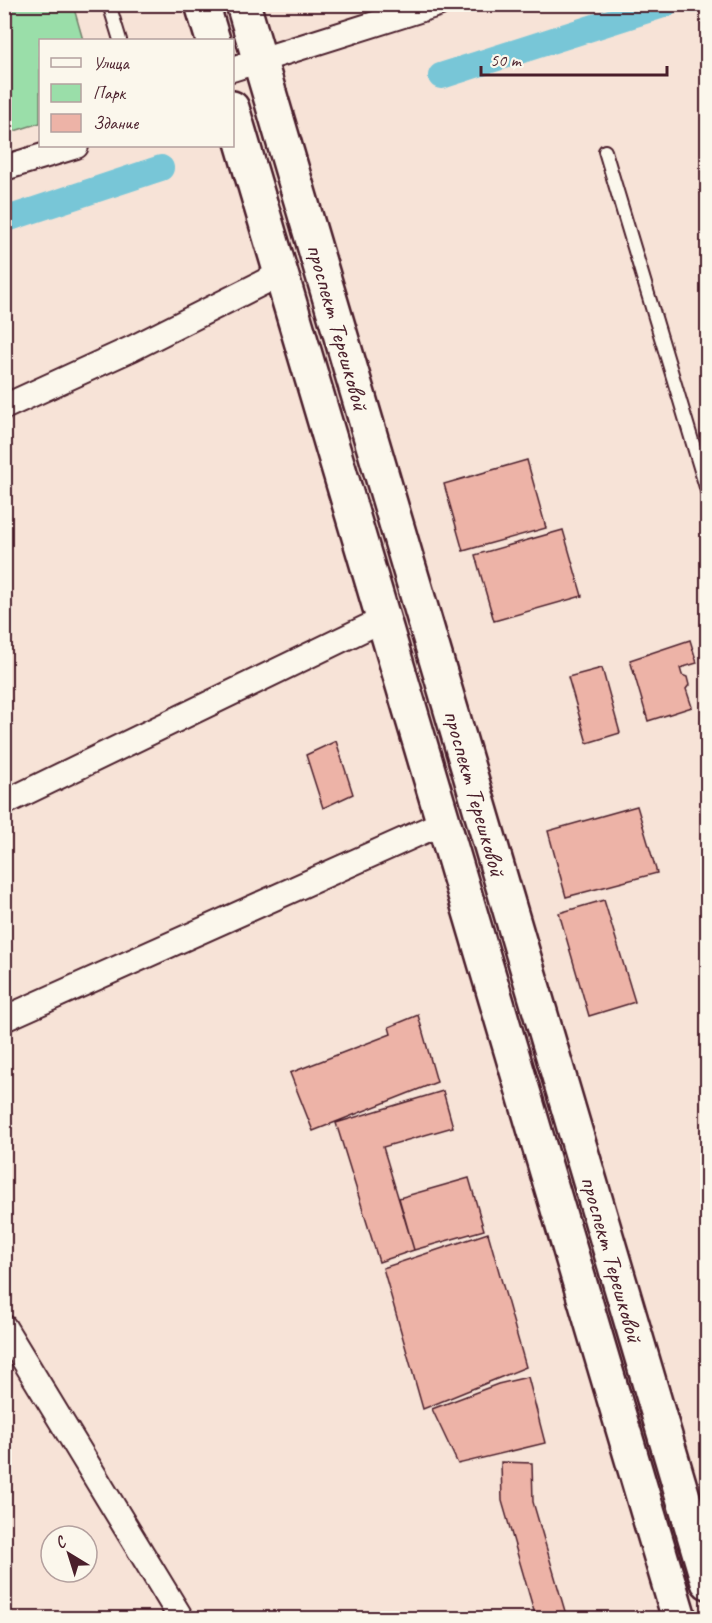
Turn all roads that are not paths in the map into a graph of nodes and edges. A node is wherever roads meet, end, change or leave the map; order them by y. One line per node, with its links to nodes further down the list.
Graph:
1 (108, 4): 5 (lane)
2 (202, 4): 6 (main road)
3 (243, 4): 7 (main road, проспект Терешковой)
4 (438, 4): 7 (street)
5 (120, 39)
6 (213, 39)
7 (246, 65): 20 (main road, проспект Терешковой)
8 (234, 115): 12 (main road, проспект Терешковой)
9 (73, 147): 11 (street)
10 (605, 151): 14 (lane)
11 (4, 168)
12 (282, 273): 13 (street); 15 (main road, проспект Терешковой)
13 (4, 406)
14 (708, 494)
15 (384, 619): 16 (street); 17 (main road, проспект Терешковой)
16 (4, 803)
17 (444, 822): 18 (street); 22 (main road, проспект Терешковой)
18 (4, 1019)
19 (4, 1328): 21 (street)
20 (708, 1582)
21 (182, 1618)
22 (679, 1618)

